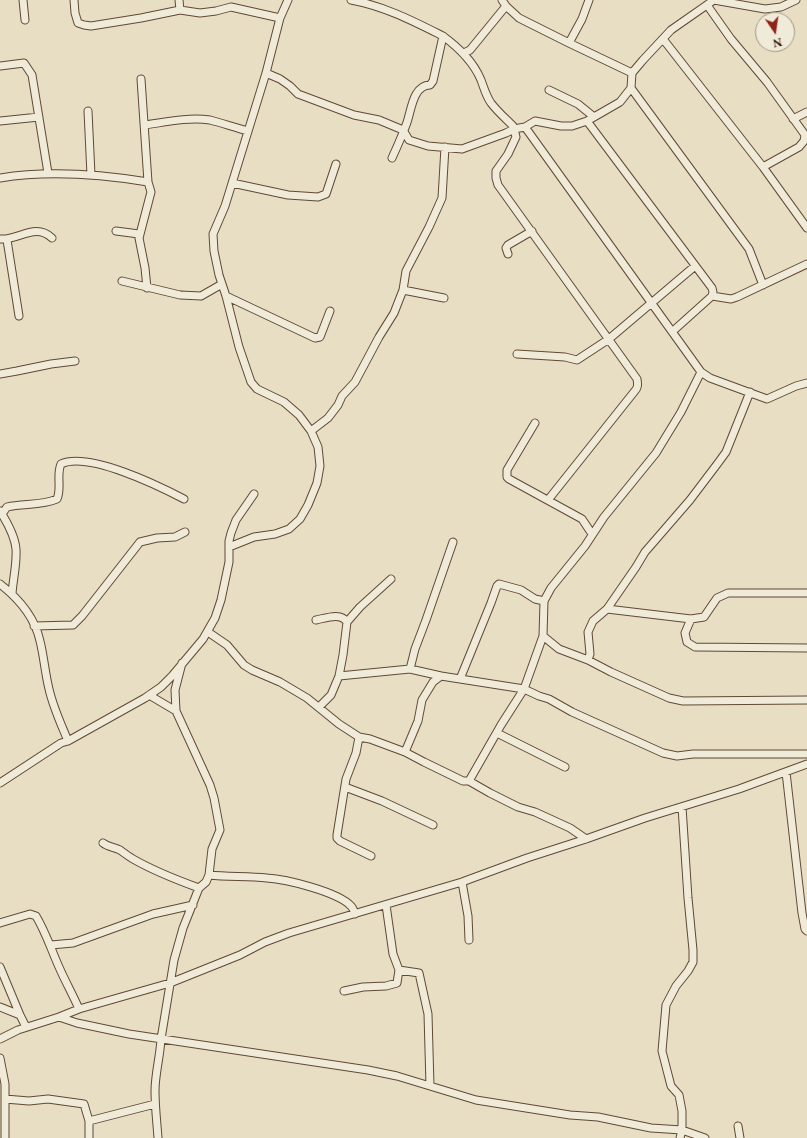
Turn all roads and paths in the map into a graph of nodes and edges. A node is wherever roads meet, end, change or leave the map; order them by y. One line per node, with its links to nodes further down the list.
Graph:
1 (23, 0): 14 (street)
2 (74, 0): 12 (street)
3 (179, 0): 12 (street)
4 (288, 0): 13 (street)
5 (350, 0): 15 (street)
6 (589, 0): 17 (street)
7 (714, 0): 8 (street); 11 (street)
8 (796, 0)
9 (504, 3): 17 (street); 18 (street)
10 (231, 4): 12 (street); 13 (street)
11 (707, 5): 16 (street); 29 (street)
12 (180, 10)
13 (280, 18): 21 (street)
14 (25, 20)
15 (443, 36): 18 (street); 34 (street)
16 (663, 39): 20 (street); 39 (street)
17 (569, 43): 20 (street)
18 (464, 53): 33 (street)
19 (0, 66): 27 (street)
20 (632, 72): 23 (street)
21 (266, 73): 34 (street); 35 (street)
22 (141, 79): 31 (street)
23 (631, 88): 28 (street); 56 (street)
24 (549, 90): 28 (street)
25 (88, 111): 41 (street)
26 (807, 112): 29 (street)
27 (39, 116): 30 (street); 40 (street)
28 (591, 119): 32 (street); 53 (street)
29 (793, 119): 39 (street)
30 (0, 121)
31 (145, 125): 35 (street); 43 (street)
32 (525, 128): 33 (street); 62 (street)
33 (514, 129): 36 (street); 47 (street)
34 (403, 130): 36 (street); 37 (street)
35 (248, 131): 44 (street)
36 (445, 147): 58 (street)
37 (392, 158)
38 (336, 164): 44 (street)
39 (763, 167): 45 (street)
40 (48, 173): 41 (street); 42 (street)
41 (91, 174): 43 (street)
42 (0, 178)
43 (148, 182): 48 (street)
44 (232, 183): 55 (street)
45 (807, 228)
46 (116, 231): 48 (street)
47 (532, 231): 51 (street); 66 (street)
48 (139, 234): 57 (street)
49 (52, 238): 50 (street)
50 (3, 239): 64 (street)
51 (508, 254)
52 (807, 264): 56 (street)
53 (695, 266): 60 (street); 62 (street)
54 (122, 281): 57 (street)
55 (222, 284): 57 (street); 59 (street)
56 (763, 285): 60 (street)
57 (147, 288)
58 (403, 290): 61 (street); 74 (street)
59 (226, 296): 63 (street); 74 (street)
60 (712, 296): 65 (street)
61 (444, 298)
62 (652, 303): 65 (street); 66 (street)
63 (330, 311)
64 (18, 316)
65 (673, 331): 69 (street)
66 (609, 339): 67 (street); 77 (street)
67 (517, 354)
68 (75, 361): 70 (street)
69 (700, 372): 72 (street); 80 (street)
70 (0, 374)
71 (807, 383): 72 (street)
72 (750, 392): 88 (street)
73 (535, 423): 77 (street)
74 (311, 431): 82 (street)
75 (254, 494): 82 (street)
76 (184, 499): 78 (street)
77 (548, 500): 80 (street)
78 (1, 513): 86 (street)
79 (185, 532): 92 (street)
80 (592, 534): 87 (street)
81 (453, 542): 98 (street)
82 (229, 547): 93 (street)
83 (391, 579): 91 (street)
84 (0, 584): 86 (street)
85 (807, 593): 89 (street)
86 (12, 594): 92 (street)
87 (544, 601): 94 (street); 101 (street)
88 (607, 609): 89 (street); 96 (street)
89 (691, 619): 95 (street)
90 (316, 620): 91 (street)
91 (347, 622): 99 (street)
92 (34, 626): 109 (street)
93 (208, 632): 97 (street); 105 (street)
94 (543, 636): 96 (street); 102 (street)
95 (807, 648)
96 (588, 660): 104 (street)
97 (182, 663): 103 (street); 106 (street)
98 (410, 669): 99 (street); 100 (street)
99 (339, 676): 105 (street)
100 (441, 676): 101 (street); 110 (street)
101 (460, 679): 102 (street)
102 (524, 688): 107 (street); 111 (street)
103 (149, 696): 106 (street); 109 (street)
104 (807, 700)
105 (319, 707): 108 (street)
106 (176, 711): 123 (street)
107 (497, 733): 113 (street); 115 (street)
108 (359, 737): 110 (street); 117 (street)
109 (68, 741): 116 (street)
110 (405, 752): 115 (street)
111 (807, 754)
112 (807, 764): 114 (street)
113 (565, 767)
114 (786, 772): 118 (street); 130 (street)
115 (469, 781): 120 (street)
116 (0, 783)
117 (345, 787): 119 (street); 122 (street)
118 (682, 807): 120 (street); 150 (street)
119 (433, 825)
120 (586, 839): 124 (street)
121 (103, 842): 125 (street)
122 (371, 856)
123 (209, 875): 125 (street); 128 (street)
124 (462, 882): 127 (street); 131 (street)
125 (199, 888): 126 (street)
126 (193, 905): 132 (street); 135 (street)
127 (386, 905): 128 (street); 134 (street)
128 (355, 914): 135 (street)
129 (0, 923): 132 (street)
130 (807, 931)
131 (469, 940)
132 (51, 945): 138 (street)
133 (0, 966): 139 (street)
134 (399, 970): 136 (street); 145 (street)
135 (170, 983): 138 (street); 143 (street)
136 (344, 991)
137 (0, 1007): 139 (street)
138 (79, 1009): 140 (street)
139 (20, 1015): 141 (street)
140 (59, 1018): 141 (street); 143 (street)
141 (26, 1027): 142 (street)
142 (0, 1039)
143 (161, 1039): 145 (street); 147 (street)
144 (0, 1058): 146 (street)
145 (430, 1086): 150 (street)
146 (5, 1099): 148 (street); 151 (street)
147 (156, 1104): 148 (street); 153 (street)
148 (89, 1121): 152 (street)
149 (738, 1126): 156 (street)
150 (682, 1130): 154 (street); 155 (street)
151 (4, 1138)
152 (89, 1138)
153 (158, 1138)
154 (680, 1138)
155 (705, 1138)
156 (740, 1138)

